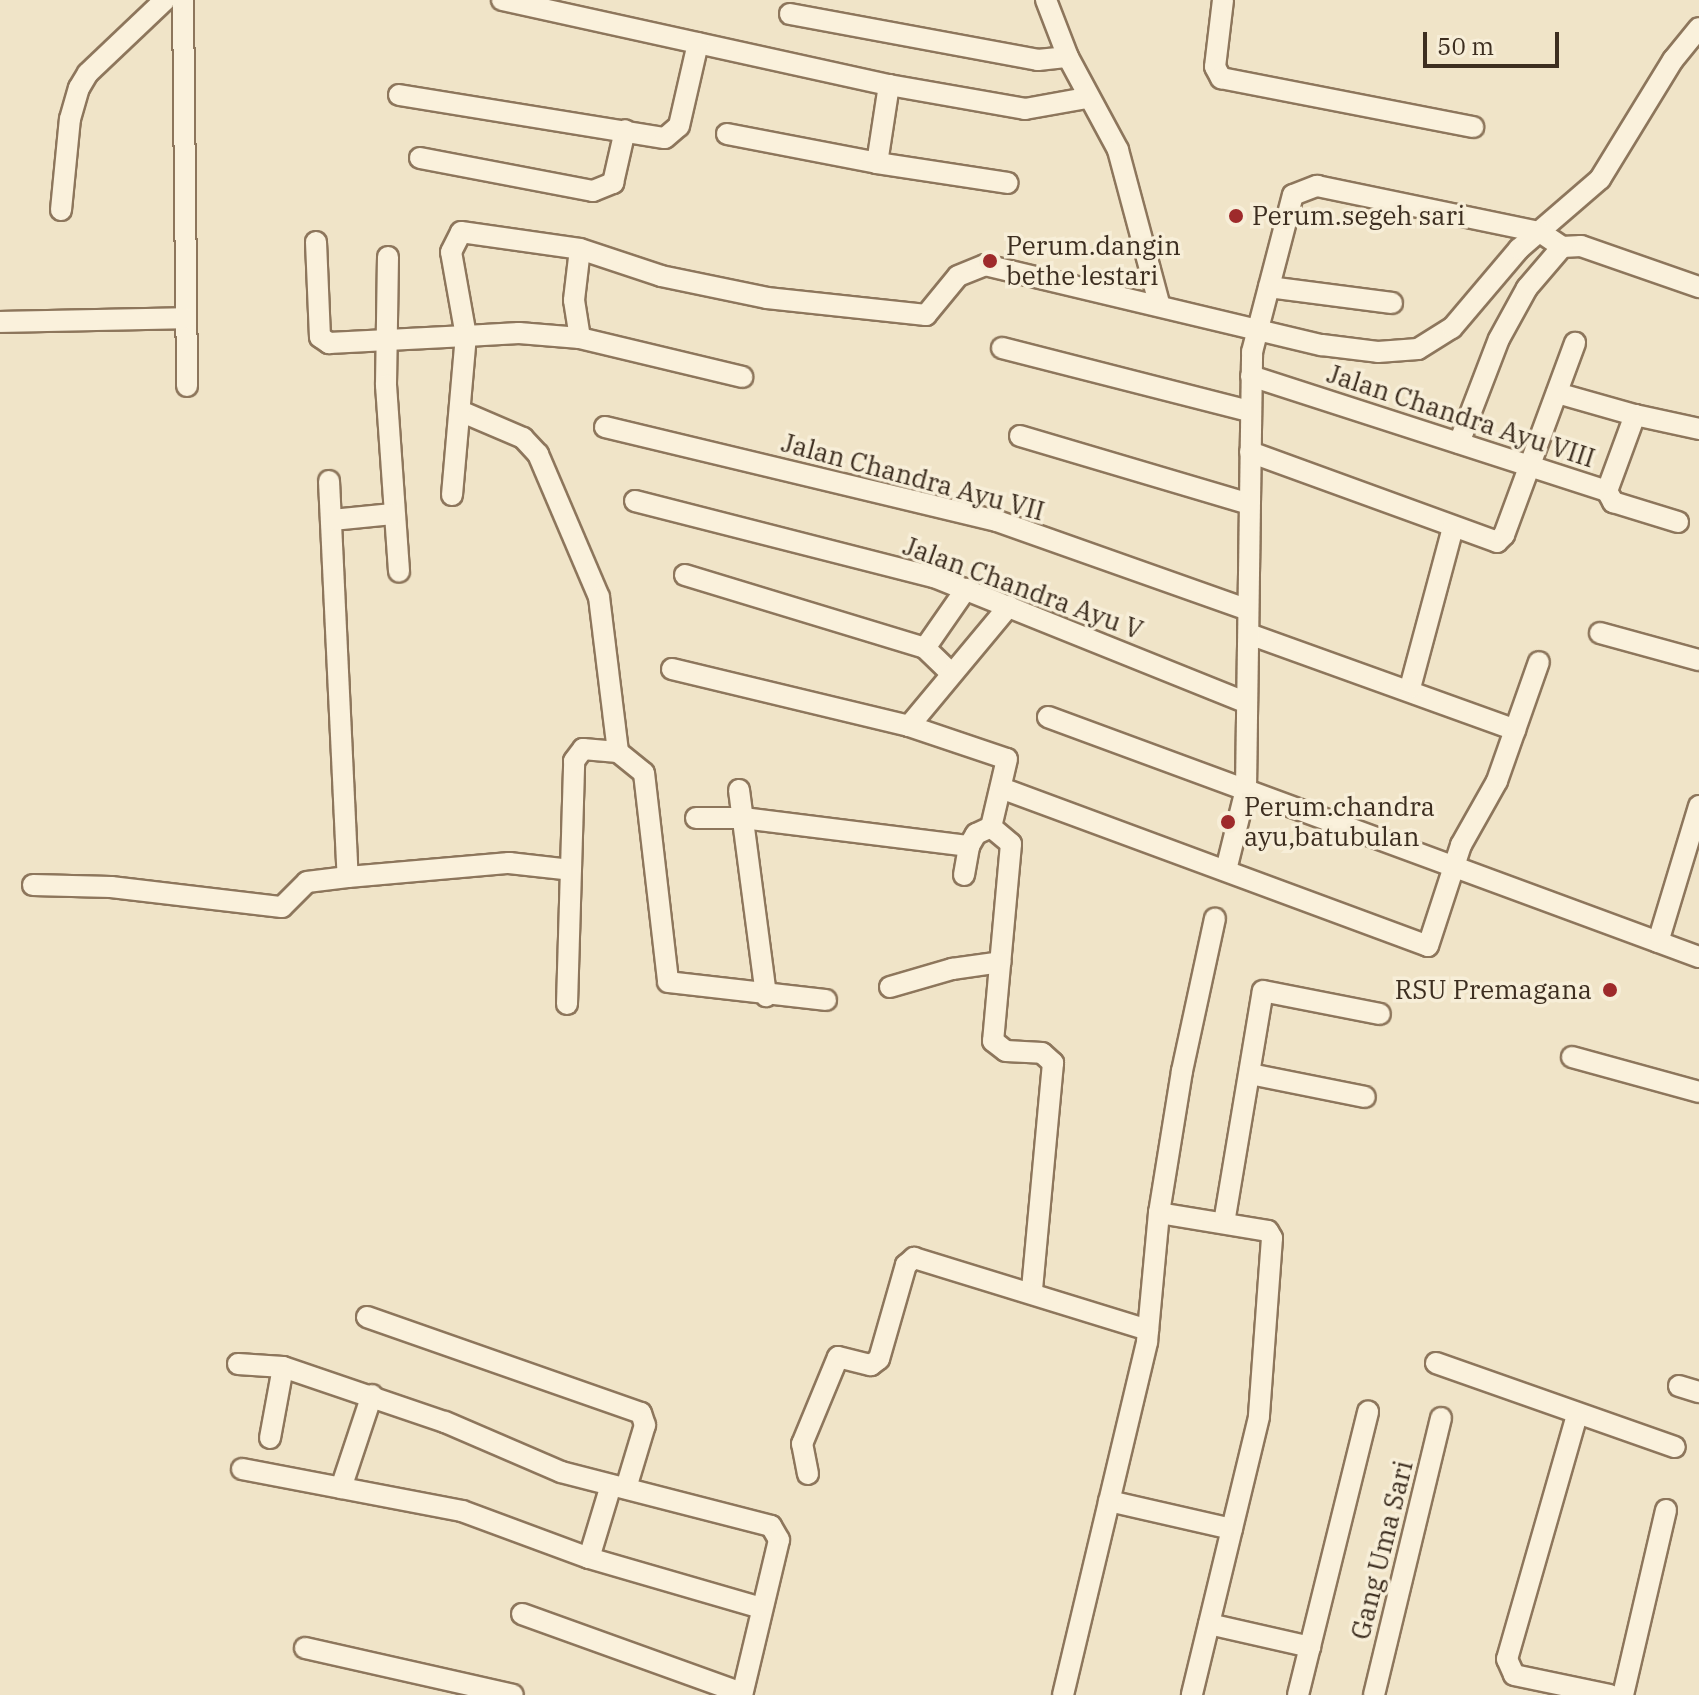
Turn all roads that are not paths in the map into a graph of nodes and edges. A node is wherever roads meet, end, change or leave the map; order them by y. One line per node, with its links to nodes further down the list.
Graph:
1 (165, 0): 19 (street)
2 (183, 0): 29 (street)
3 (502, 0): 8 (street)
4 (1046, 0): 9 (street)
5 (1223, 0): 13 (street)
6 (790, 14): 9 (street)
7 (1699, 28): 20 (street)
8 (698, 43): 10 (street); 14 (street)
9 (1068, 57): 12 (street)
10 (889, 85): 12 (street); 17 (street)
11 (399, 95): 14 (street)
12 (1087, 98): 27 (street)
13 (1473, 127)
14 (625, 130): 16 (street)
15 (727, 134): 17 (street)
16 (420, 158)
17 (877, 163): 18 (street)
18 (1007, 183)
19 (61, 210)
20 (1540, 232): 22 (street); 25 (street); 31 (street)
21 (316, 242): 34 (street)
22 (1562, 247): 26 (street); 47 (street)
23 (580, 249): 27 (street); 32 (street); 33 (street)
24 (388, 257): 34 (street)
25 (1269, 287): 28 (street); 31 (street)
26 (1699, 287)
27 (1159, 303): 31 (street)
28 (1392, 303)
29 (185, 318): 30 (street); 39 (street)
30 (0, 322)
31 (1256, 329): 37 (street)
32 (466, 336): 33 (street); 34 (street); 41 (street)
33 (580, 338): 38 (street)
34 (387, 342): 55 (street)
35 (1575, 343): 40 (street)
36 (1002, 348): 42 (street)
37 (1251, 376): 42 (street); 47 (street, Jalan Chandra Ayu VIII)
38 (742, 377)
39 (187, 386)
40 (1557, 393): 43 (street); 49 (street)
41 (460, 411): 52 (street); 76 (street)
42 (1250, 411): 48 (street)
43 (1635, 415): 45 (street); 51 (street, Jalan Chandra Ayu VIII)
44 (605, 427): 63 (street, Jalan Chandra Ayu VII)
45 (1699, 429)
46 (1020, 436): 54 (street)
47 (1459, 443): 49 (street, Jalan Chandra Ayu VIII)
48 (1250, 452): 54 (street); 58 (street)
49 (1529, 465): 51 (street, Jalan Chandra Ayu VIII); 58 (street)
50 (329, 481): 56 (street)
51 (1607, 491): 57 (street)
52 (452, 495)
53 (635, 501): 61 (street, Jalan Chandra Ayu V)
54 (1249, 504): 63 (street)
55 (393, 514): 56 (street); 59 (street)
56 (332, 520): 89 (street)
57 (1678, 522)
58 (1453, 528): 71 (street)
59 (399, 572)
60 (685, 575): 66 (street)
61 (966, 589): 62 (street, Jalan Chandra Ayu V); 66 (street)
62 (1009, 606): 70 (street); 72 (street, Jalan Chandra Ayu V)
63 (1248, 610): 65 (street)
64 (1600, 633): 67 (street)
65 (1249, 634): 71 (street); 72 (street)
66 (925, 648): 70 (street)
67 (1699, 660)
68 (1539, 662): 75 (street)
69 (672, 669): 74 (street)
70 (952, 674): 74 (street)
71 (1410, 688): 75 (street)
72 (1247, 703): 78 (street)
73 (1048, 717): 78 (street)
74 (909, 726): 77 (street)
75 (1515, 730): 85 (street)
76 (618, 752): 86 (street); 96 (street)
77 (1001, 788): 83 (street); 87 (street)
78 (1246, 789): 85 (street); 87 (street)
79 (739, 790): 82 (street)
80 (1699, 806): 92 (street)
81 (696, 818): 82 (street)
82 (743, 818): 84 (street); 96 (street)
83 (991, 827): 84 (street); 94 (street)
84 (969, 846): 88 (street)
85 (1454, 865): 87 (street); 92 (street)
86 (571, 870): 89 (street); 98 (street)
87 (1226, 870)
88 (964, 875)
89 (348, 877): 90 (street)
90 (33, 885)
91 (1215, 919): 104 (street)
92 (1658, 942): 93 (street)
93 (1699, 957)
94 (1001, 962): 95 (street); 106 (street)
95 (890, 987)
96 (766, 996): 97 (street)
97 (826, 1000)
98 (567, 1004)
99 (1380, 1014): 101 (street)
100 (1572, 1057): 102 (street)
101 (1250, 1074): 103 (street); 105 (street)
102 (1699, 1092)
103 (1365, 1097)
104 (1159, 1213): 105 (street); 108 (street)
105 (1224, 1223): 124 (street)
106 (1032, 1291): 108 (street); 119 (street)
107 (367, 1317): 120 (street)
108 (1148, 1330): 122 (street)
109 (1436, 1363): 114 (street)
110 (238, 1364): 111 (street)
111 (283, 1367): 112 (street); 116 (street)
112 (372, 1395): 120 (street); 121 (street)
113 (1368, 1412): 129 (street)
114 (1577, 1415): 117 (street); 137 (street)
115 (1441, 1418): 136 (street, Gang Uma Sari)
116 (270, 1438)
117 (1675, 1447)
118 (242, 1469): 121 (street)
119 (808, 1474)
120 (618, 1486): 125 (street); 126 (street)
121 (341, 1488): 125 (street)
122 (1109, 1501): 124 (street); 133 (street)
123 (1666, 1510): 138 (street)
124 (1232, 1529): 128 (street)
125 (589, 1558): 126 (street)
126 (761, 1608): 131 (street)
127 (522, 1614): 131 (street)
128 (1209, 1624): 129 (street); 134 (street)
129 (1310, 1647): 135 (street)
130 (305, 1648): 132 (street)
131 (742, 1694)
132 (513, 1695)
133 (1063, 1695)
134 (1192, 1695)
135 (1298, 1695)
136 (1374, 1695)
137 (1610, 1695)
138 (1623, 1695)

